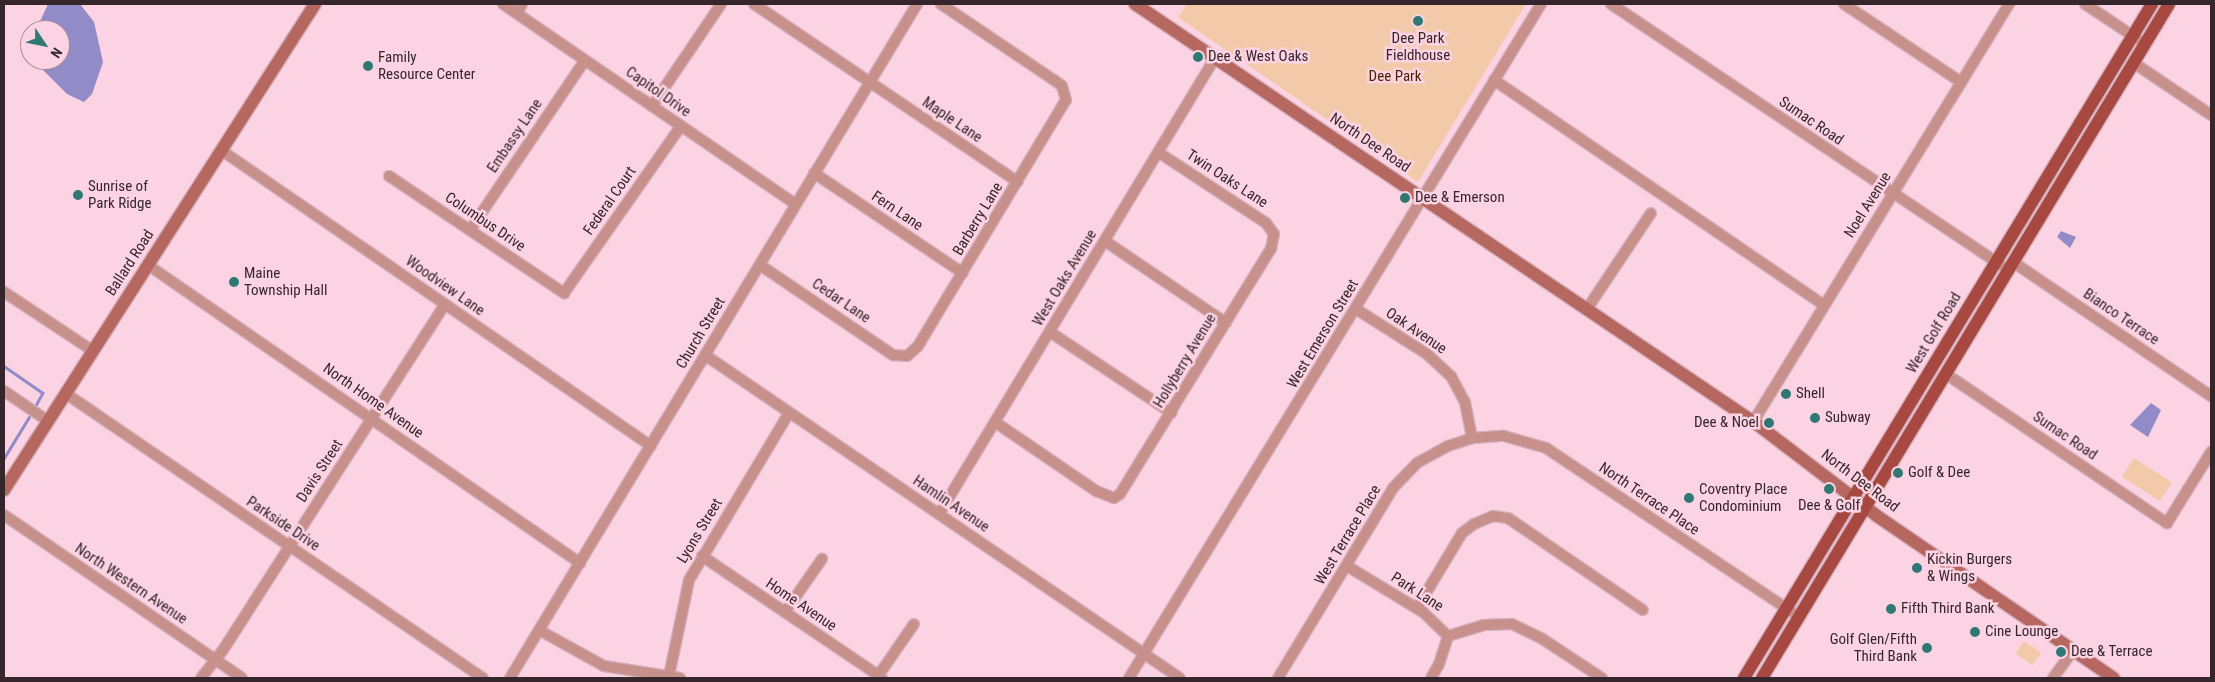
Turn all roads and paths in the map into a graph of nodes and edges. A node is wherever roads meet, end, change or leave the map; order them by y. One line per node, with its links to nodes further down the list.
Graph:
1 (315, 4): 28 (street, Ballard Road)
2 (503, 4): 16 (street, Capitol Drive)
3 (522, 4): 16 (street)
4 (721, 4): 25 (street)
5 (754, 4): 24 (street, Maple Lane)
6 (917, 4): 24 (street, Church Street)
7 (941, 4): 32 (street, Barberry Lane)
8 (1135, 4): 19 (street, North Dee Road)
9 (1541, 4): 22 (street, West Emerson Street)
10 (1611, 4): 33 (street, Sumac Road)
11 (1844, 4): 23 (street)
12 (2009, 4): 23 (street, Noel Avenue)
13 (2085, 4): 17 (street)
14 (2152, 4): 17 (main road, West Golf Road)
15 (2170, 4): 18 (main road, West Golf Road)
16 (516, 13): 20 (street, Capitol Drive)
17 (2133, 35): 18 (street); 40 (main road, West Golf Road)
18 (2145, 44): 21 (main road, West Golf Road)
19 (1215, 58): 29 (street, West Oaks Avenue); 34 (street, North Dee Road)
20 (585, 60): 25 (street, Capitol Drive); 37 (street, Embassy Lane)
21 (2134, 62): 26 (street); 43 (main road, West Golf Road)
22 (1494, 80): 34 (street, West Emerson Street); 48 (street)
23 (1961, 82): 33 (street, Noel Avenue)
24 (869, 83): 30 (street, Church Street); 32 (street, Maple Lane)
25 (652, 106): 27 (street, Capitol Drive)
26 (2211, 115)
27 (680, 126): 35 (street, Capitol Drive); 46 (street, Federal Court)
28 (222, 150): 41 (street, Ballard Road); 47 (street, Woodview Lane)
29 (1158, 152): 38 (street, Twin Oaks Lane); 39 (street, West Oaks Avenue)
30 (814, 173): 35 (street, Church Street); 44 (street, Fern Lane)
31 (389, 176): 37 (street, Columbus Drive)
32 (1018, 182): 44 (street, Barberry Lane)
33 (1893, 194): 40 (street, Sumac Road); 48 (street, Noel Avenue)
34 (1423, 198): 49 (street, West Emerson Street); 50 (street, North Dee Road)
35 (795, 204): 42 (street, Church Street)
36 (1650, 212): 50 (street)
37 (470, 230): 46 (street, Columbus Drive)
38 (1274, 234): 51 (street, Hollyberry Avenue)
39 (1105, 241): 51 (street); 52 (street, West Oaks Avenue)
40 (1995, 262): 43 (street, Bianco Terrace); 70 (main road, West Golf Road)
41 (148, 265): 53 (street, Ballard Road); 62 (street, North Home Avenue)
42 (760, 265): 54 (street, Church Street); 55 (street, Cedar Lane)
43 (2011, 266): 56 (main road, West Golf Road); 59 (street, Bianco Terrace)
44 (963, 273): 55 (street, Barberry Lane)
45 (4, 292): 53 (street)
46 (564, 293)
47 (445, 304): 62 (street, Davis Street); 67 (street, Woodview Lane)
48 (1824, 305): 65 (street, Noel Avenue)
49 (1356, 309): 66 (street, Oak Avenue); 88 (street, West Emerson Street)
50 (1587, 309): 65 (street, North Dee Road)
51 (1226, 323): 61 (street, Hollyberry Avenue)
52 (1050, 332): 61 (street); 64 (street, West Oaks Avenue)
53 (93, 351): 58 (street, Ballard Road)
54 (705, 355): 60 (street, Hamlin Avenue); 67 (street, Church Street)
55 (907, 356)
56 (1946, 374): 68 (street, Sumac Road); 71 (main road, West Golf Road)
57 (4, 391): 63 (street)
58 (65, 394): 63 (street, Ballard Road); 74 (street, Parkside Drive)
59 (2211, 396)
60 (789, 413): 72 (street, Hamlin Avenue); 75 (street, Lyons Street)
61 (1172, 413): 64 (street, Hollyberry Avenue)
62 (372, 419): 74 (street, Davis Street); 77 (street, North Home Avenue)
63 (48, 421): 69 (street, Ballard Road)
64 (995, 422): 72 (street, West Oaks Avenue)
65 (1753, 422): 70 (street, North Dee Road)
66 (1472, 438): 78 (street, West Terrace Place); 80 (street, North Terrace Place)
67 (651, 446): 77 (street, Church Street)
68 (2211, 452)
69 (4, 490)
70 (1853, 497): 71 (street, North Dee Road); 80 (main road, West Golf Road)
71 (1866, 507): 83 (main road, West Golf Road); 87 (street, North Dee Road)
72 (939, 514): 88 (street, Hamlin Avenue)
73 (4, 515): 89 (street, North Western Avenue)
74 (290, 546): 89 (street, Davis Street); 95 (street, Parkside Drive)
75 (702, 556): 82 (street, Home Avenue); 91 (street, Lyons Street)
76 (822, 559): 82 (street)
77 (580, 563): 85 (street, Church Street)
78 (1347, 566): 79 (street, Park Lane); 99 (street, West Terrace Place)
79 (1417, 608): 81 (street); 86 (street, Park Lane)
80 (1786, 609): 83 (street, North Terrace Place); 102 (main road, West Golf Road)
81 (1643, 610)
82 (785, 612): 92 (street, Home Avenue)
83 (1799, 617): 90 (main road, West Golf Road)
84 (914, 624): 92 (street)
85 (539, 630): 91 (street); 96 (street, Church Street)
86 (1448, 636): 100 (street); 101 (street)
87 (2072, 650): 103 (street); 104 (street, North Dee Road)
88 (1144, 654): 97 (street, West Emerson Street); 98 (street, Hamlin Avenue)
89 (215, 660): 93 (street, Davis Street); 94 (street, North Western Avenue)
90 (1764, 674)
91 (675, 677)
92 (880, 677)
93 (201, 678)
94 (242, 678)
95 (483, 678)
96 (510, 678)
97 (1129, 678)
98 (1180, 678)
99 (1278, 678)
100 (1431, 678)
101 (1602, 678)
102 (1744, 678)
103 (2053, 678)
104 (2114, 678)

